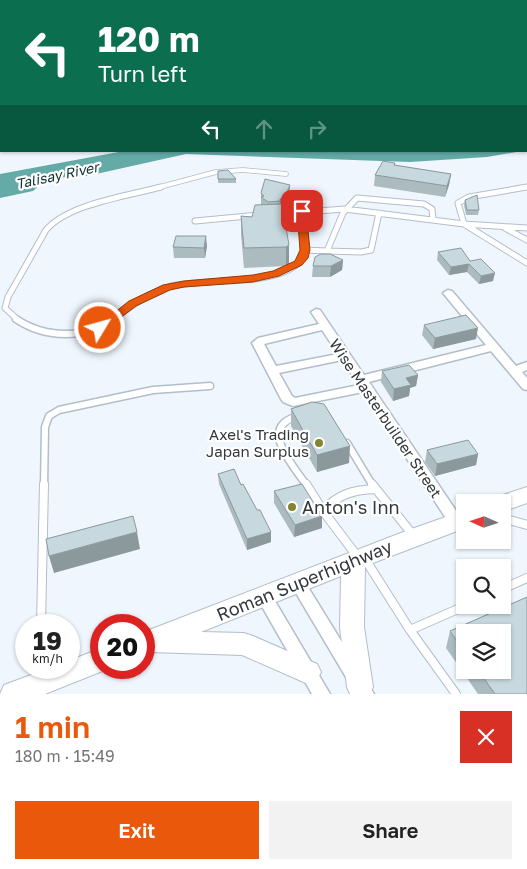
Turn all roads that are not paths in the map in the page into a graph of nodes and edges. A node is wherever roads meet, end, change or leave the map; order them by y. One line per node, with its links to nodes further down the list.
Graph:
1 (286, 174): 14 (lane)
2 (527, 187): 10 (lane)
3 (345, 209): 4 (lane); 5 (lane); 8 (lane); 15 (lane)
4 (302, 211): 6 (lane); 14 (lane)
5 (379, 213): 8 (lane); 15 (lane)
6 (273, 214)
7 (263, 215): 9 (lane)
8 (433, 219): 10 (lane)
9 (195, 221)
10 (464, 224): 11 (lane); 16 (lane)
11 (503, 227): 12 (lane); 13 (lane)
12 (527, 228)
13 (527, 240)
14 (305, 250): 15 (lane)
15 (326, 251)
16 (527, 263)
17 (448, 293): 20 (street)
18 (316, 312): 19 (street, Wise Masterbuilder Street)
19 (325, 326): 21 (street, Wise Masterbuilder Street); 23 (street)
20 (494, 347): 24 (street); 25 (street)
21 (344, 356): 23 (street); 25 (street, Wise Masterbuilder Street)
22 (527, 366): 24 (street)
23 (272, 371): 25 (street)
24 (515, 371): 27 (street)
25 (363, 384): 34 (street, Wise Masterbuilder Street)
26 (210, 386): 45 (lane)
27 (527, 386)
28 (306, 414): 33 (lane)
29 (340, 433): 30 (lane)
30 (376, 489): 33 (lane); 38 (lane)
31 (527, 495): 32 (main road)
32 (511, 501)
33 (323, 512): 39 (lane)
34 (456, 515)
35 (511, 521): 37 (lane)
36 (456, 522): 38 (main road, Roman Superhighway)
37 (527, 525)
38 (414, 537): 39 (main road, Roman Superhighway)
39 (359, 560): 41 (main road, Roman Superhighway); 46 (lane); 51 (main road)
40 (527, 578): 42 (lane)
41 (298, 583): 43 (main road, Roman Superhighway); 51 (street)
42 (511, 585)
43 (264, 596): 47 (main road, Roman Superhighway); 49 (street)
44 (456, 610): 46 (lane)
45 (41, 614)
46 (410, 630): 54 (lane)
47 (155, 639)
48 (155, 643): 49 (main road)
49 (308, 672): 53 (street)
50 (36, 679): 52 (main road)
51 (362, 691)
52 (13, 694)
53 (322, 694)
54 (456, 694)

